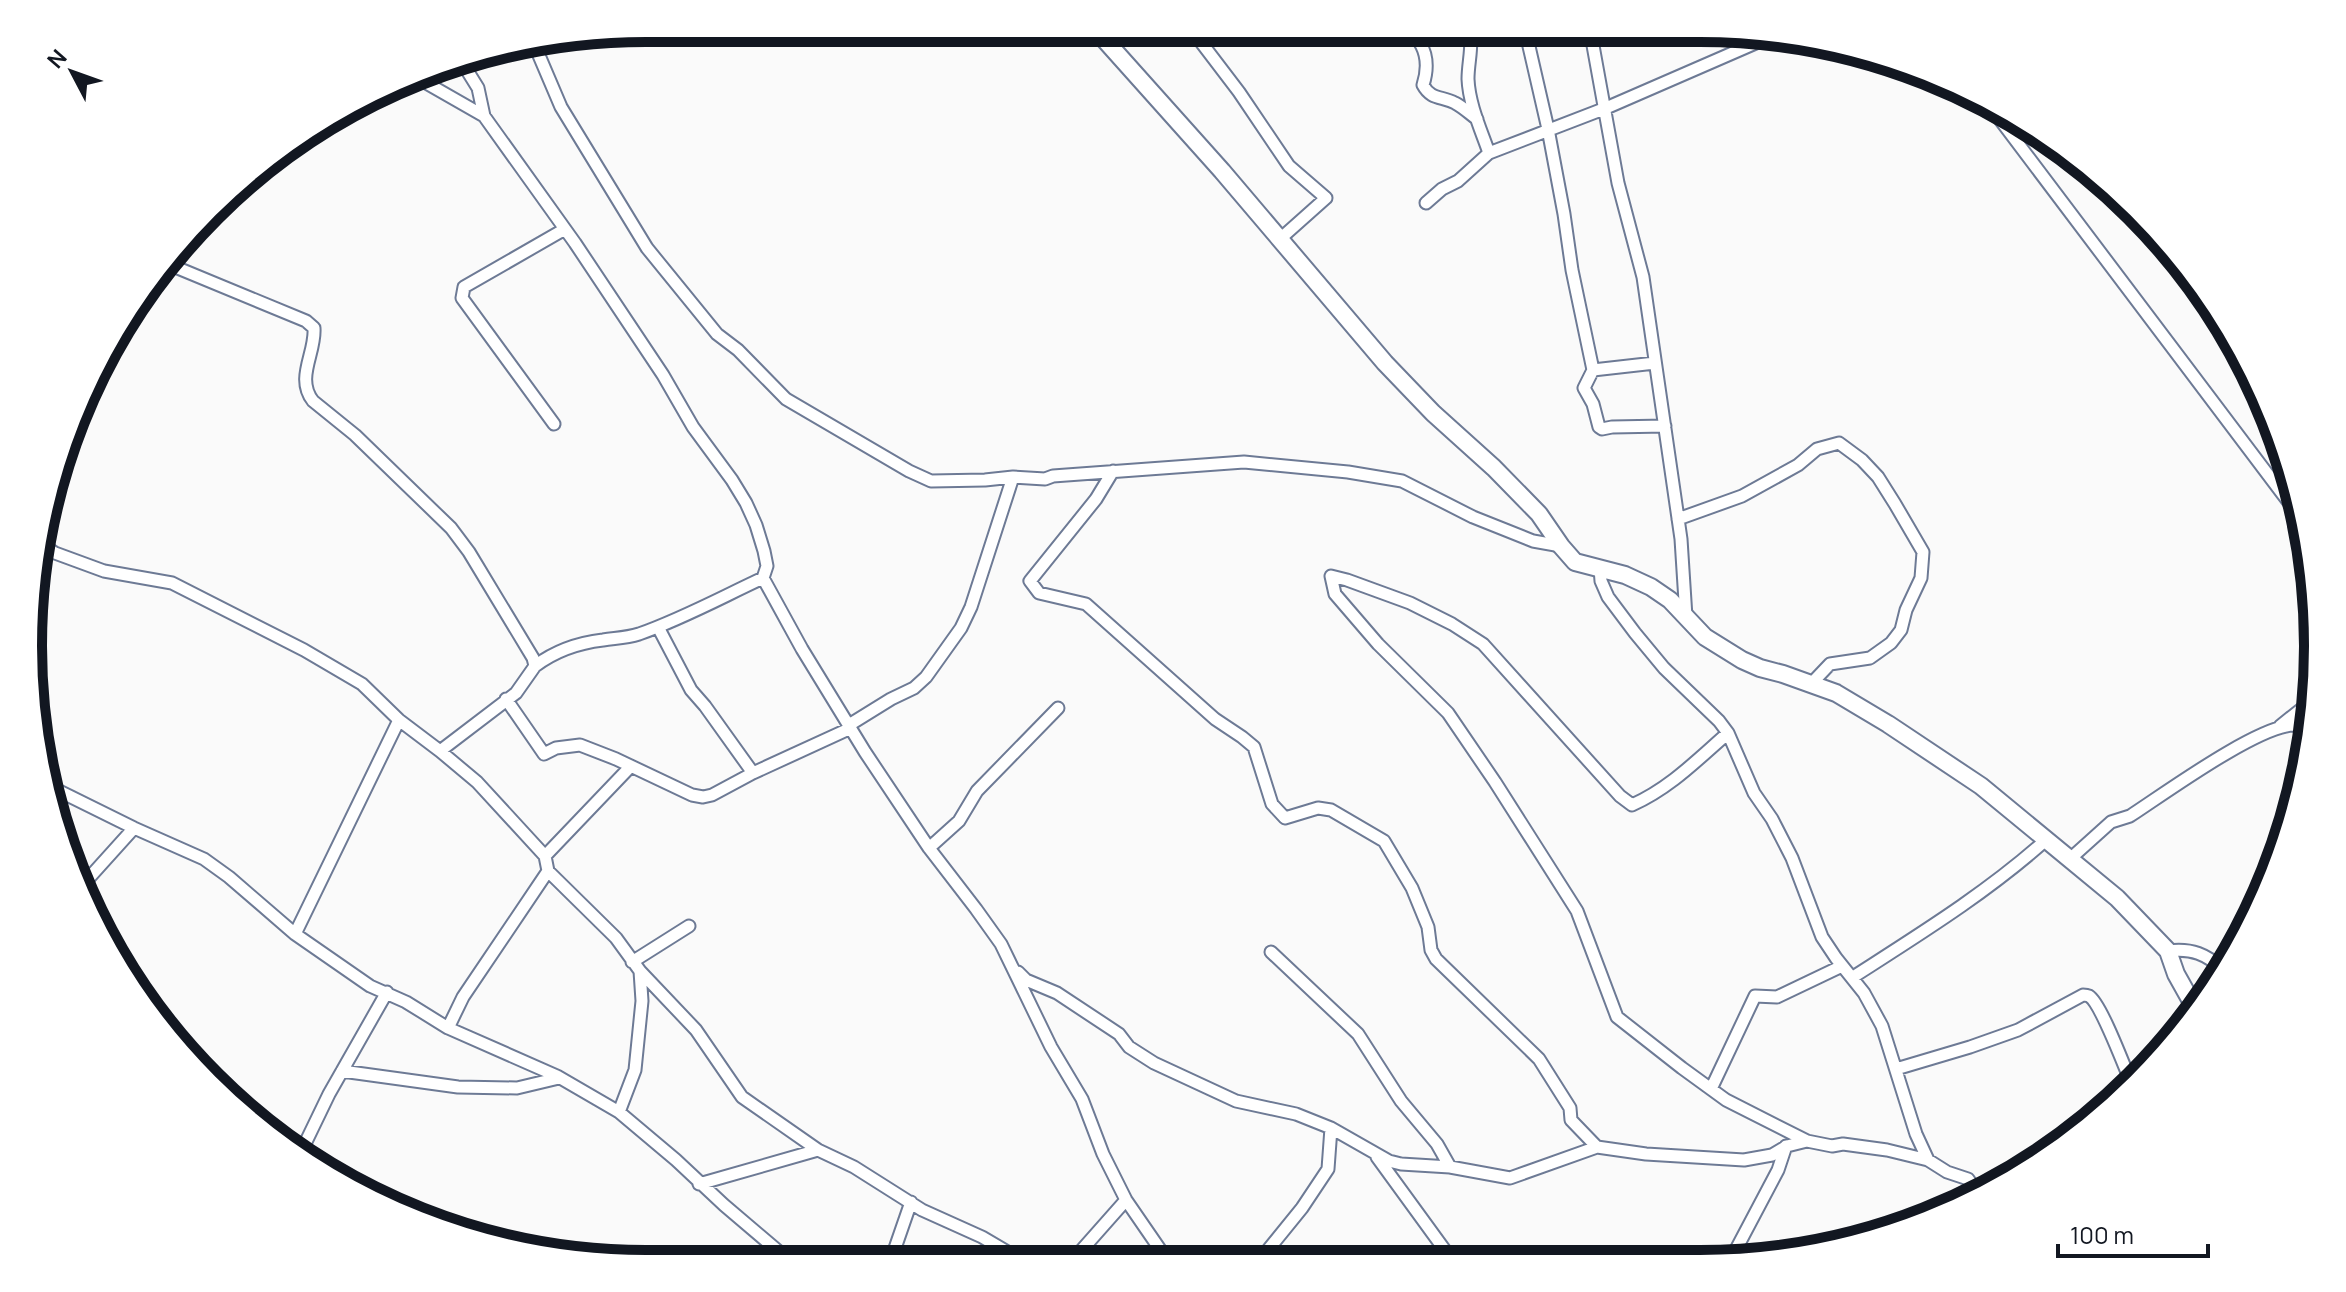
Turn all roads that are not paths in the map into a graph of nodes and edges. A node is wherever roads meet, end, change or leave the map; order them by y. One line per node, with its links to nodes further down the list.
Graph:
1 (1106, 42): 19 (street)
2 (1201, 42): 19 (street)
3 (1419, 42): 13 (street)
4 (1471, 42): 13 (street)
5 (1528, 42): 15 (street)
6 (1593, 42): 11 (street)
7 (1753, 44): 11 (street)
8 (538, 52): 26 (street)
9 (467, 70): 12 (street)
10 (427, 83): 12 (street)
11 (1606, 108): 15 (street); 21 (street)
12 (484, 116): 18 (street)
13 (1477, 119): 16 (street)
14 (2003, 124): 27 (street)
15 (1548, 129): 16 (street); 22 (street)
16 (1489, 153): 17 (street)
17 (1426, 203)
18 (565, 229): 23 (street); 32 (street)
19 (1280, 239): 29 (street)
20 (176, 267): 35 (street)
21 (1655, 363): 22 (street); 24 (street)
22 (1593, 370): 24 (street)
23 (554, 424)
24 (1665, 426): 28 (street)
25 (1113, 471): 26 (street); 29 (street); 78 (street)
26 (1013, 477): 42 (street)
27 (2285, 497)
28 (1678, 519): 33 (street); 36 (street)
29 (1561, 546): 31 (street)
30 (50, 550): 40 (street)
31 (1600, 568): 33 (street); 44 (street)
32 (763, 578): 34 (street); 42 (street)
33 (1686, 617): 36 (street)
34 (658, 627): 35 (street); 47 (street)
35 (535, 666): 37 (street)
36 (1811, 684): 50 (street)
37 (506, 699): 45 (street); 46 (street)
38 (1058, 708): 51 (street)
39 (2301, 710): 43 (street)
40 (399, 720): 45 (street); 57 (street)
41 (2299, 726): 43 (street)
42 (850, 727): 47 (street); 51 (street)
43 (2278, 728): 53 (street)
44 (1728, 733): 63 (street); 72 (street)
45 (440, 751): 52 (street)
46 (631, 766): 47 (street); 52 (street)
47 (753, 773)
48 (61, 792): 49 (street)
49 (134, 828): 55 (street); 57 (street)
50 (2047, 839): 53 (street); 64 (street)
51 (929, 848): 62 (street)
52 (545, 856): 54 (street)
53 (2071, 858): 58 (street)
54 (548, 871): 61 (street); 67 (street)
55 (89, 878)
56 (689, 926): 61 (street)
57 (295, 934): 65 (street)
58 (2168, 951): 60 (street); 66 (street)
59 (1271, 952): 82 (street)
60 (2214, 962)
61 (636, 966): 73 (street); 79 (street)
62 (1012, 966): 74 (street); 85 (street)
63 (1842, 966): 64 (street); 72 (street)
64 (1853, 977): 68 (street)
65 (387, 992): 67 (street); 69 (street)
66 (2190, 999)
67 (448, 1028): 71 (street)
68 (1896, 1069): 70 (street); 81 (street)
69 (342, 1071): 71 (street); 76 (street)
70 (2127, 1073)
71 (559, 1078): 73 (street)
72 (1711, 1089): 75 (street)
73 (619, 1112): 83 (street)
74 (1331, 1128): 80 (street); 93 (street)
75 (1807, 1141): 77 (street); 81 (street)
76 (305, 1144)
77 (1787, 1146): 78 (street); 87 (street)
78 (1597, 1147): 82 (street)
79 (818, 1150): 83 (street); 86 (street)
80 (1373, 1152): 82 (street); 94 (street)
81 (1928, 1160): 84 (street)
82 (1450, 1167)
83 (699, 1184): 88 (street)
84 (1972, 1185)
85 (1126, 1200): 91 (street); 92 (street)
86 (911, 1202): 89 (street); 90 (street)
87 (1733, 1249)
88 (777, 1250)
89 (894, 1250)
90 (1004, 1250)
91 (1082, 1250)
92 (1160, 1250)
93 (1268, 1250)
94 (1445, 1250)

